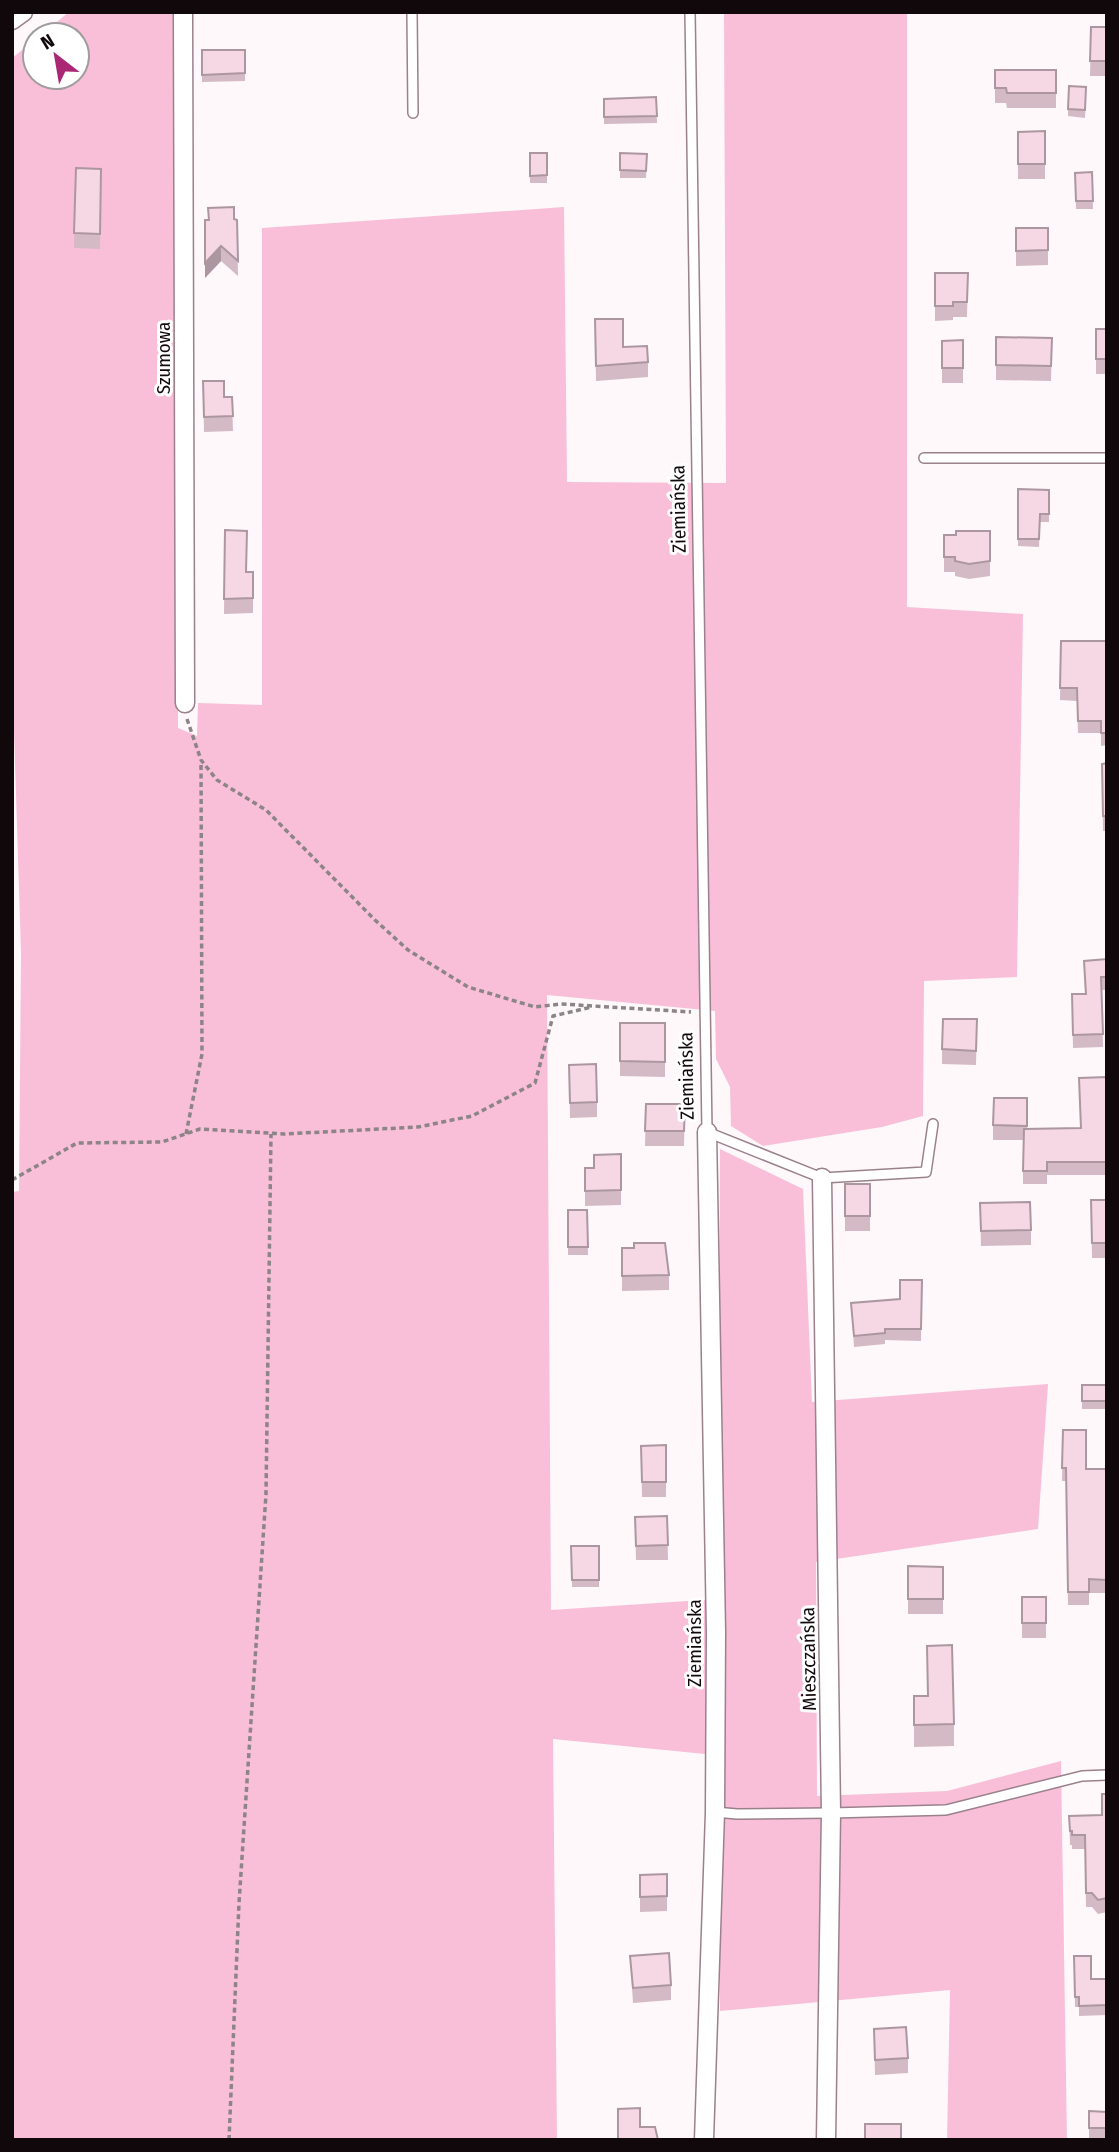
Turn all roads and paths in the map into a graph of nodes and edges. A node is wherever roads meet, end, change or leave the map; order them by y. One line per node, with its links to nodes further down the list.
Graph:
1 (23, 12): 5 (street)
2 (183, 12): 9 (street, Szumowa)
3 (412, 12): 6 (lane)
4 (690, 12): 12 (lane, Ziemiańska)
5 (12, 20)
6 (413, 113)
7 (924, 458): 8 (lane)
8 (1107, 458)
9 (185, 704): 10 (path)
10 (201, 760): 11 (path); 16 (path)
11 (593, 1006): 12 (path); 15 (path)
12 (706, 1013): 14 (lane, Ziemiańska)
13 (933, 1124): 17 (lane)
14 (707, 1132): 17 (lane); 20 (street, Ziemiańska)
15 (271, 1133): 16 (path); 22 (path)
16 (186, 1134): 18 (path)
17 (822, 1178): 21 (street, Mieszczańska)
18 (12, 1180)
19 (1107, 1775): 21 (lane)
20 (715, 1812): 21 (lane); 23 (street, Ziemiańska)
21 (831, 1814): 24 (street, Mieszczańska)
22 (229, 2140)
23 (704, 2140)
24 (826, 2140)

